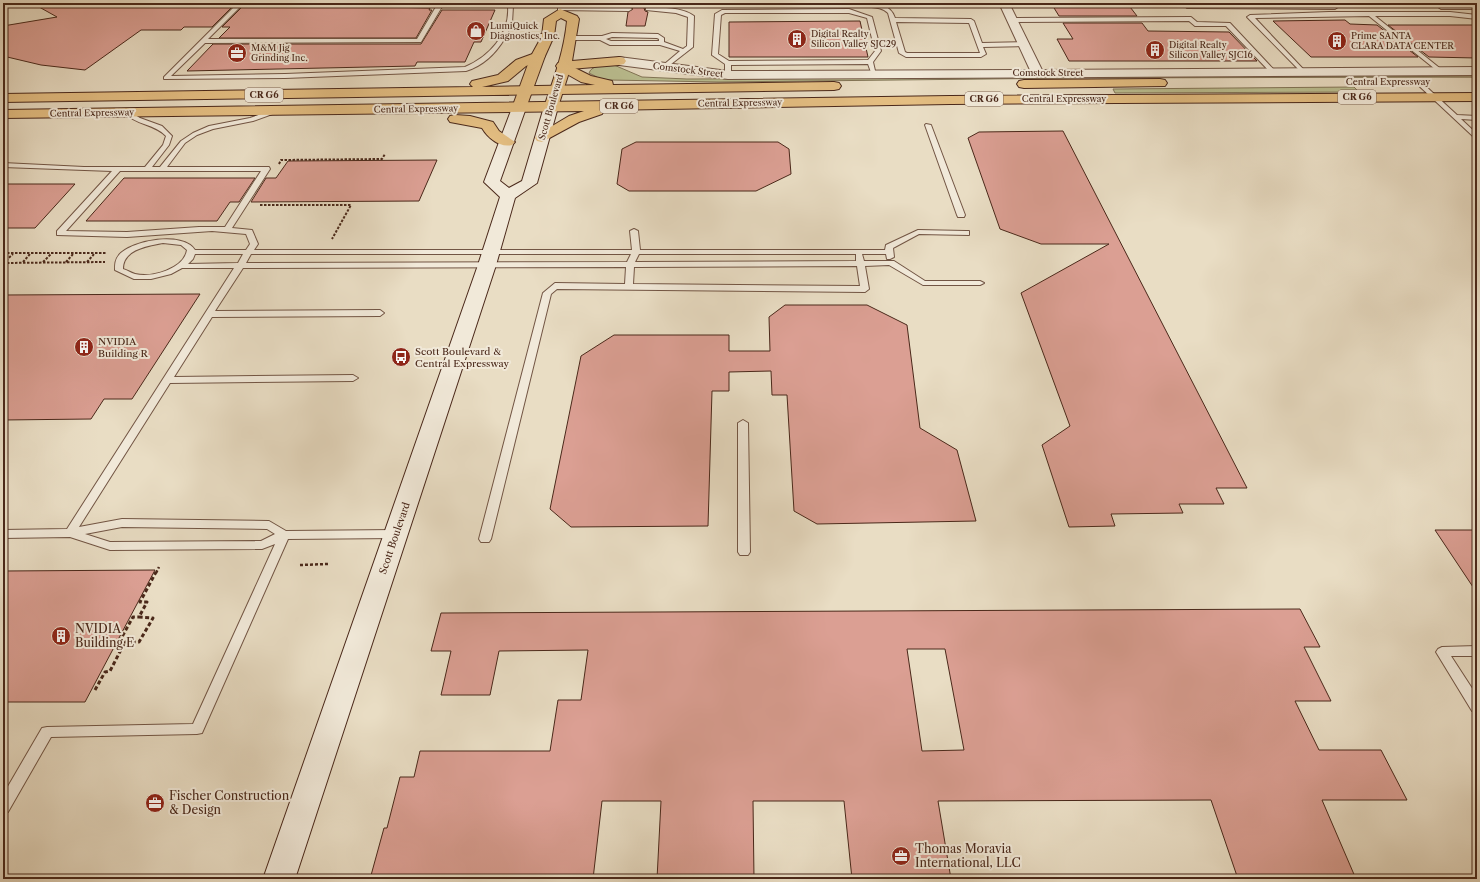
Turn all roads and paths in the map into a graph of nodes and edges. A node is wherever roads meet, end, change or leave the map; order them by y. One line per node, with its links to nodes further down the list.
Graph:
1 (241, 3): 22 (lane)
2 (390, 3): 10 (lane)
3 (536, 3): 11 (lane)
4 (857, 3): 5 (lane)
5 (865, 3): 18 (lane)
6 (1004, 3): 19 (street)
7 (1184, 3): 8 (lane)
8 (1331, 3)
9 (1435, 3): 12 (lane)
10 (441, 4): 11 (lane); 22 (lane)
11 (511, 4): 20 (lane)
12 (1477, 7)
13 (560, 8): 14 (lane); 21 (main road); 23 (main road, Scott Boulevard)
14 (629, 9)
15 (648, 9): 26 (lane)
16 (1370, 14): 17 (lane); 35 (lane); 36 (lane)
17 (1477, 17)
18 (893, 20): 25 (lane); 25 (lane)
19 (1012, 20): 24 (street); 34 (lane)
20 (504, 36): 21 (lane); 22 (lane)
21 (548, 36): 27 (main road)
22 (203, 41)
23 (569, 42): 26 (lane); 28 (main road); 29 (main road, Scott Boulevard)
24 (1024, 44): 25 (lane); 37 (street)
25 (980, 45)
26 (684, 51): 30 (lane)
27 (538, 56): 41 (main road); 43 (main road)
28 (619, 61): 29 (main road); 30 (street, Comstock Street)
29 (564, 66): 40 (main road); 42 (main road, Scott Boulevard)
30 (664, 67): 32 (street, Comstock Street)
31 (872, 68): 32 (street, Comstock Street); 32 (lane); 37 (street, Comstock Street)
32 (728, 69)
33 (1477, 71): 36 (street, Comstock Street)
34 (1273, 72): 35 (street, Comstock Street); 37 (street, Comstock Street)
35 (1303, 72): 36 (street, Comstock Street)
36 (1440, 72)
37 (1038, 73)
38 (1418, 82): 39 (main road, Central Expressway / CR G6); 40 (main road, Central Expressway / CR G6); 44 (lane)
39 (1477, 82)
40 (630, 89): 42 (main road, Central Expressway / CR G6)
41 (526, 91): 42 (main road, Central Expressway / CR G6); 43 (main road, Central Expressway / CR G6); 49 (main road)
42 (556, 91): 48 (main road, Scott Boulevard)
43 (413, 93): 46 (main road, Central Expressway / CR G6)
44 (1433, 97): 45 (main road, Central Expressway / CR G6); 47 (main road, Central Expressway / CR G6); 55 (lane)
45 (1477, 97)
46 (3, 98)
47 (612, 106): 48 (main road, Central Expressway / CR G6); 59 (main road)
48 (551, 107): 49 (main road, Central Expressway / CR G6); 59 (main road, Scott Boulevard)
49 (519, 108): 50 (main road, Central Expressway / CR G6); 61 (main road)
50 (384, 110): 51 (main road, Central Expressway / CR G6); 61 (main road)
51 (276, 111): 52 (main road, Central Expressway / CR G6); 67 (lane)
52 (128, 113): 54 (main road, Central Expressway / CR G6); 66 (lane)
53 (3, 114): 54 (main road, Central Expressway / CR G6)
54 (56, 114): 57 (main road)
55 (1455, 118): 56 (lane); 60 (lane)
56 (1477, 118)
57 (3, 122)
58 (928, 125): 70 (lane)
59 (542, 138): 68 (main road, Scott Boulevard)
60 (1477, 138)
61 (507, 142): 68 (main road)
62 (385, 154): 64 (path)
63 (3, 165): 65 (lane)
64 (277, 166)
65 (118, 169): 66 (lane); 71 (lane)
66 (147, 169): 67 (lane)
67 (162, 169): 71 (lane)
68 (508, 196): 87 (main road, Scott Boulevard)
69 (259, 205): 74 (path)
70 (961, 215)
71 (227, 230): 76 (lane)
72 (634, 231): 77 (lane)
73 (966, 233): 79 (lane)
74 (330, 244)
75 (193, 252): 76 (lane); 97 (lane); 97 (lane)
76 (249, 252): 87 (lane); 98 (lane)
77 (636, 252): 78 (lane); 87 (lane); 96 (lane)
78 (858, 252): 79 (lane); 94 (lane)
79 (890, 252): 95 (lane)
80 (30, 253): 81 (path); 86 (path); 93 (path)
81 (52, 253): 82 (path); 88 (path)
82 (74, 253): 83 (path); 89 (path)
83 (95, 253): 84 (path); 90 (path)
84 (111, 253)
85 (3, 254): 86 (path)
86 (13, 254): 92 (path)
87 (489, 258): 96 (lane); 98 (lane); 108 (main road, Scott Boulevard)
88 (43, 262): 89 (path); 93 (path)
89 (66, 262): 90 (path)
90 (87, 262): 91 (path)
91 (110, 262)
92 (3, 263): 93 (path)
93 (22, 263)
94 (860, 263): 95 (lane); 96 (lane); 100 (lane)
95 (891, 263): 99 (lane)
96 (630, 264): 100 (lane)
97 (183, 266): 98 (lane)
98 (240, 266): 102 (lane)
99 (980, 283)
100 (629, 286): 110 (lane)
101 (380, 313): 102 (lane)
102 (210, 314): 104 (lane)
103 (353, 378): 104 (lane)
104 (168, 380): 107 (lane)
105 (743, 423): 111 (lane)
106 (3, 534): 107 (lane)
107 (70, 534): 109 (lane); 109 (lane)
108 (396, 534): 109 (lane); 121 (main road, Scott Boulevard)
109 (284, 535): 120 (lane)
110 (485, 539)
111 (744, 552)
112 (300, 564): 113 (path)
113 (328, 564)
114 (158, 567): 115 (path)
115 (139, 617): 116 (path); 116 (path)
116 (126, 642): 118 (path)
117 (1477, 651): 119 (lane)
118 (95, 690)
119 (1477, 707)
120 (3, 808)
121 (279, 879)

